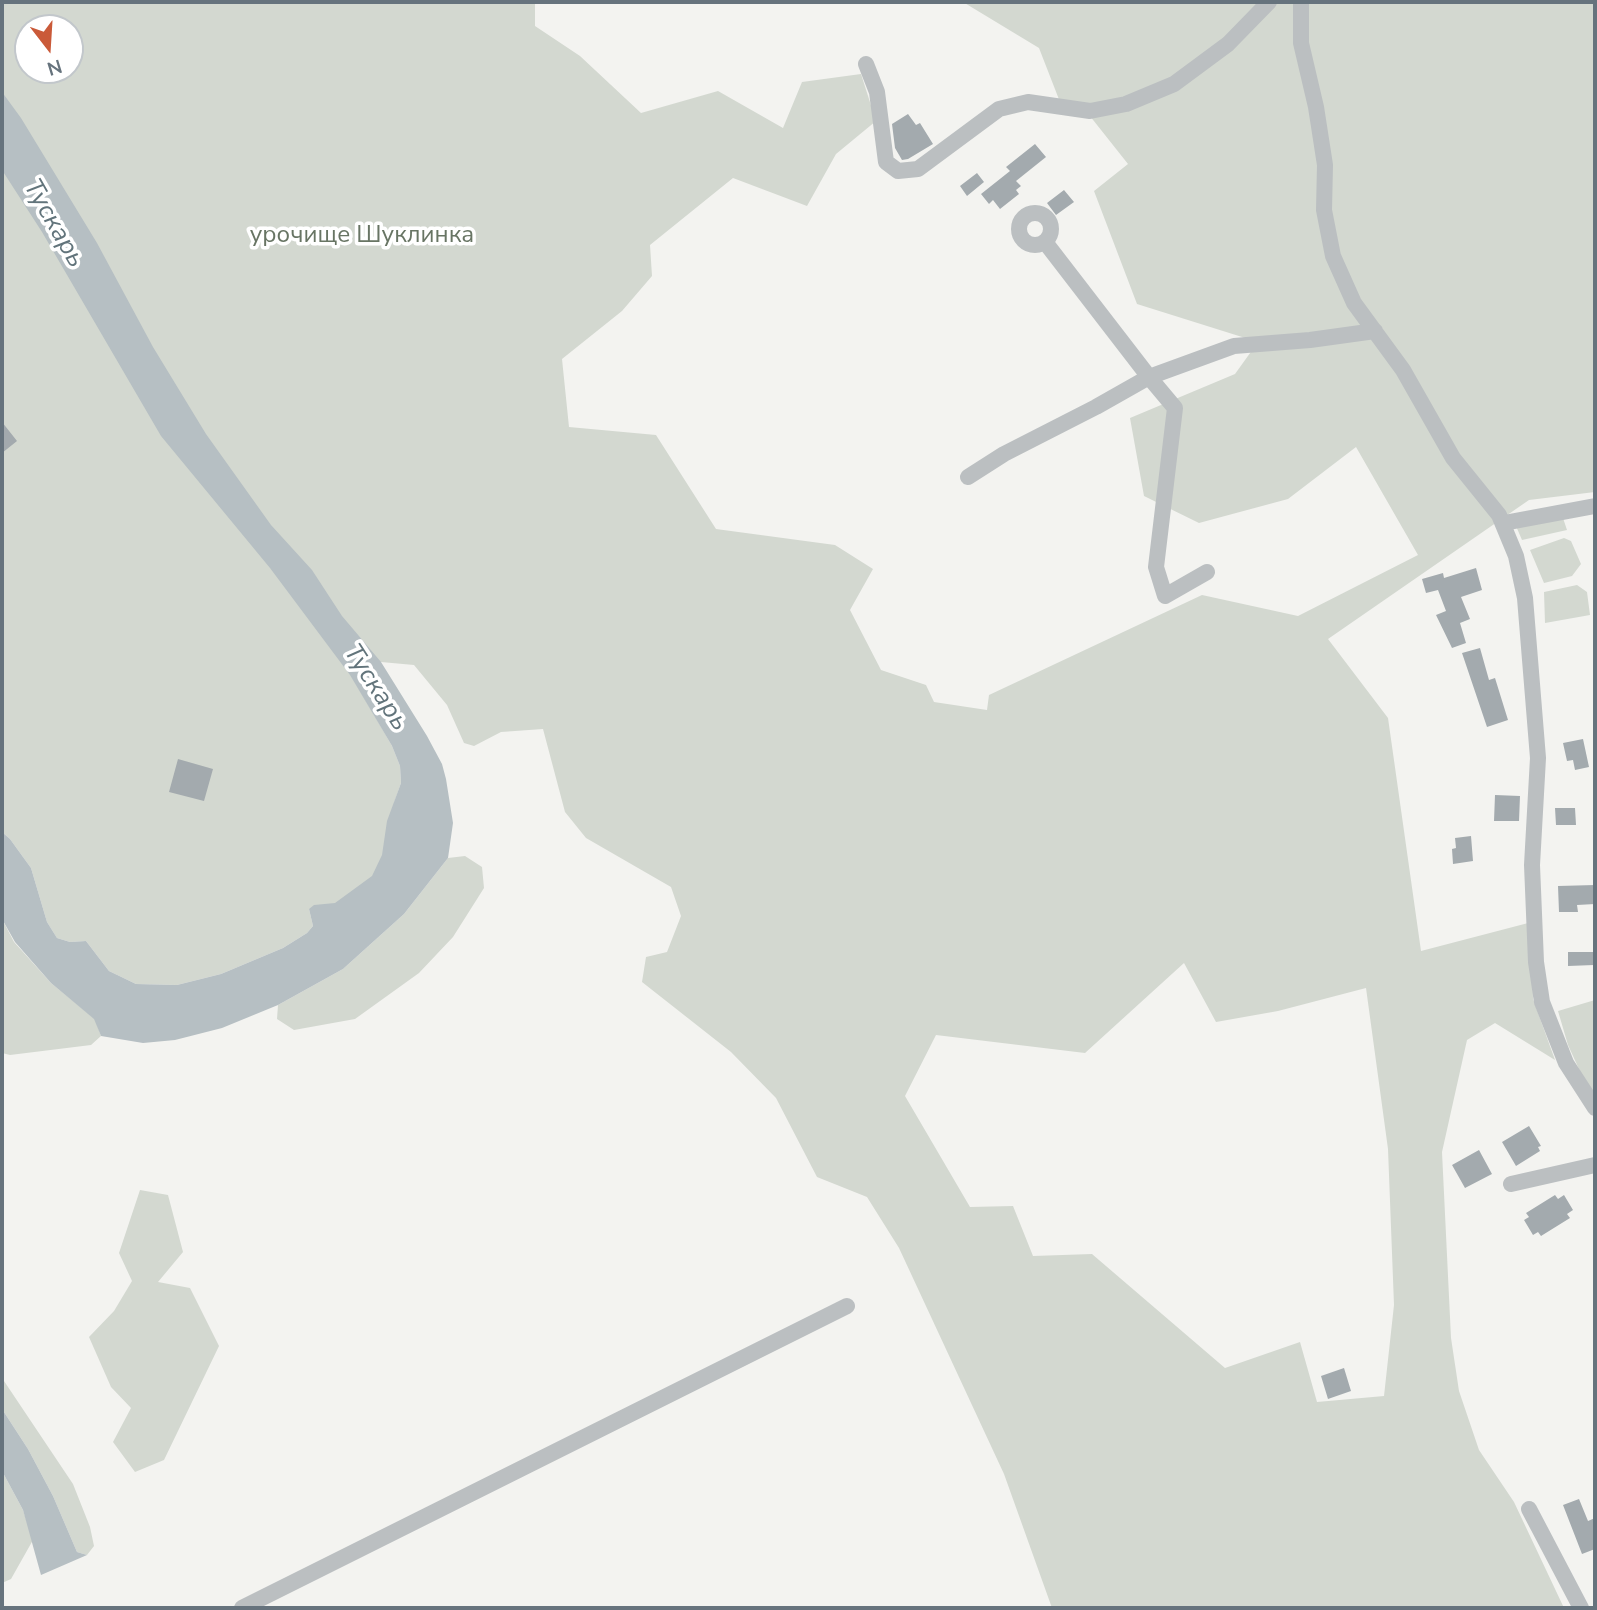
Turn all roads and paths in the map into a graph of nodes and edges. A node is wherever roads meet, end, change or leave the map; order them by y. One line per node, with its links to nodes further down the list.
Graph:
1 (1269, 2): 3 (street)
2 (1301, 2): 5 (street)
3 (866, 64)
4 (1045, 242): 6 (street)
5 (1375, 331): 6 (street); 9 (street)
6 (1149, 377): 7 (street); 10 (street)
7 (968, 477)
8 (1595, 506): 9 (street)
9 (1502, 519): 11 (street)
10 (1207, 572)
11 (1595, 1108)
12 (1595, 1164): 13 (street)
13 (1511, 1184)
14 (847, 1306): 16 (street)
15 (1529, 1509): 17 (street)
16 (242, 1608)
17 (1581, 1608)

